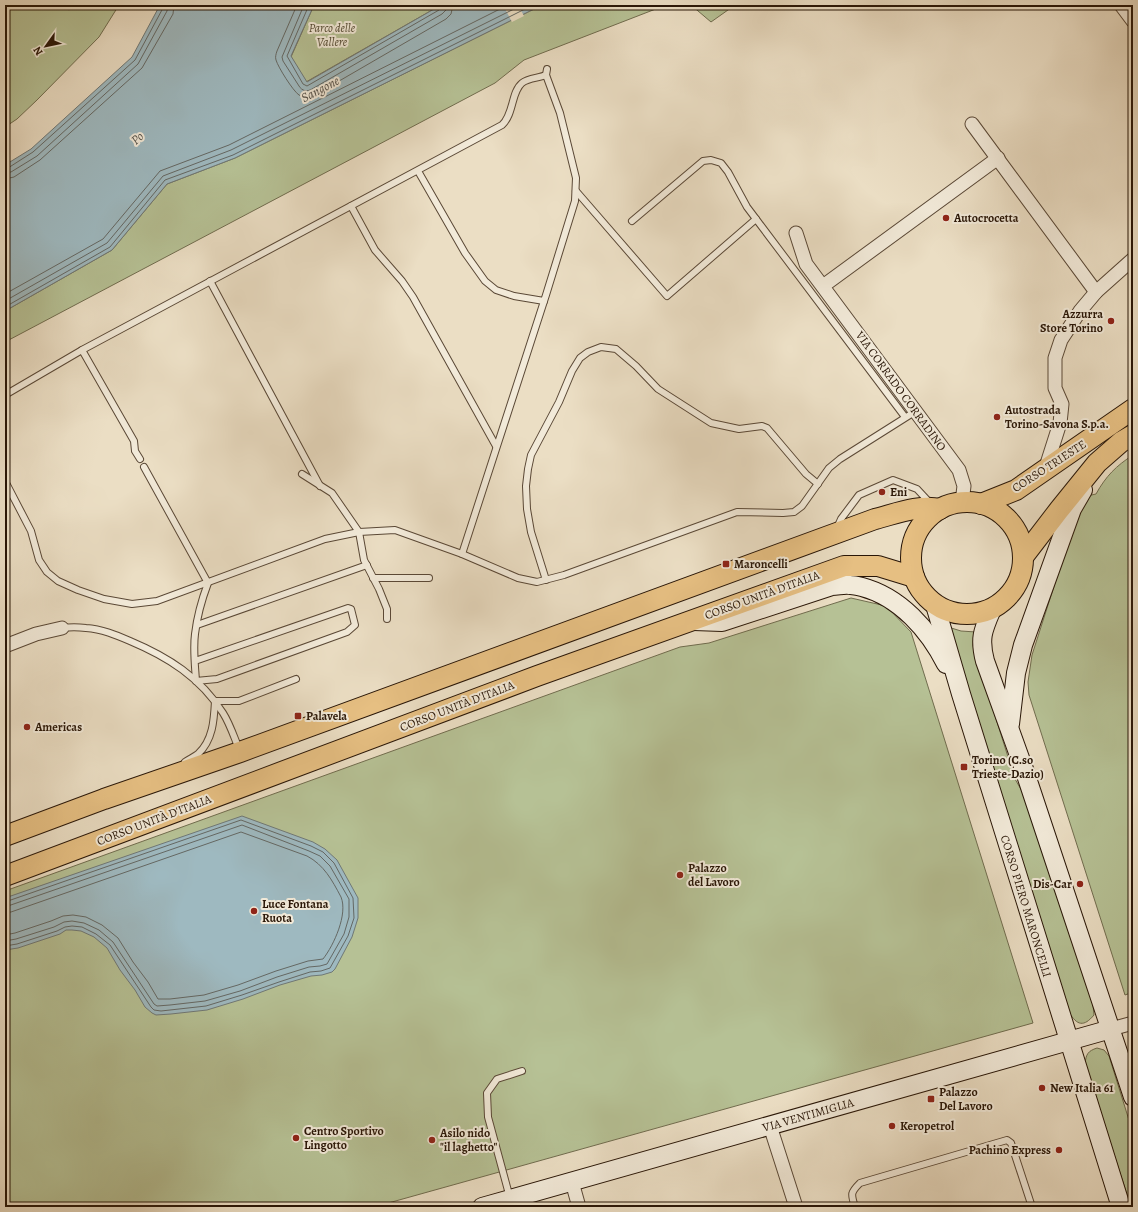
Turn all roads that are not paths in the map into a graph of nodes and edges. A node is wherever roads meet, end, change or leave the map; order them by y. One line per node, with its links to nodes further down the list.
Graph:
1 (1121, 5): 2 (street)
2 (1133, 21)
3 (972, 124): 4 (street)
4 (998, 158): 13 (street); 14 (street)
5 (418, 170): 6 (lane); 7 (lane); 15 (lane)
6 (576, 191): 8 (lane); 15 (lane)
7 (351, 206): 12 (lane); 21 (lane)
8 (756, 219): 9 (lane); 19 (lane)
9 (632, 221)
10 (796, 233): 13 (street, VIA CORRADO CORRADINO)
11 (1133, 259): 14 (street)
12 (210, 281): 16 (lane); 29 (lane)
13 (823, 286): 19 (street, VIA CORRADO CORRADINO)
14 (1096, 292): 25 (street)
15 (544, 301): 21 (lane)
16 (82, 350): 17 (lane); 22 (lane)
17 (5, 395)
18 (1133, 409): 25 (main road, CORSO TRIESTE)
19 (911, 414): 28 (lane); 30 (street, VIA CORRADO CORRADINO)
20 (1133, 435): 23 (main road, CORSO TRIESTE)
21 (496, 446): 34 (lane)
22 (140, 459)
23 (1097, 463): 35 (main road, CORSO TRIESTE); 54 (main road)
24 (144, 467): 41 (lane)
25 (1045, 470): 30 (main road, CORSO TRIESTE)
26 (302, 474): 29 (lane)
27 (5, 481): 41 (lane)
28 (818, 484): 40 (lane); 40 (lane)
29 (320, 486): 32 (lane)
30 (971, 503): 31 (main road); 35 (main road)
31 (937, 508): 33 (main road); 33 (lane); 37 (main road)
32 (359, 532): 34 (lane); 36 (lane); 41 (lane)
33 (835, 533): 55 (main road)
34 (462, 554): 40 (lane)
35 (1023, 557): 43 (main road)
36 (367, 565): 38 (lane); 46 (lane)
37 (914, 577): 42 (main road); 45 (main road, CORSO UNITÀ D'ITALIA)
38 (373, 578): 39 (lane); 44 (lane)
39 (429, 578)
40 (546, 580)
41 (208, 583): 46 (lane)
42 (936, 605): 43 (main road); 52 (main road, CORSO PIERO MARONCELLI)
43 (992, 609): 54 (main road)
44 (387, 619)
45 (690, 621): 52 (main road); 60 (main road, CORSO UNITÀ D'ITALIA)
46 (197, 625): 49 (lane)
47 (62, 628): 48 (street); 51 (lane)
48 (5, 646)
49 (195, 661): 51 (lane); 51 (lane)
50 (296, 679): 53 (lane)
51 (196, 680): 53 (lane)
52 (961, 694): 63 (main road, CORSO PIERO MARONCELLI)
53 (215, 701): 55 (lane); 56 (lane)
54 (1010, 728): 62 (main road)
55 (240, 752): 56 (main road)
56 (161, 779): 57 (main road)
57 (104, 799): 58 (main road); 59 (main road)
58 (5, 836)
59 (5, 848)
60 (5, 876)
61 (1133, 1023): 62 (street, VIA VENTIMIGLIA)
62 (1111, 1029): 63 (main road, VIA VENTIMIGLIA); 65 (main road)
63 (1068, 1042): 66 (main road, VIA VENTIMIGLIA); 74 (main road, CORSO PIERO MARONCELLI)
64 (522, 1071): 68 (lane)
65 (1133, 1097)
66 (770, 1126): 67 (main road, VIA VENTIMIGLIA); 71 (street)
67 (572, 1182): 68 (main road, VIA VENTIMIGLIA); 70 (street)
68 (510, 1199): 69 (main road, VIA VENTIMIGLIA)
69 (482, 1207)
70 (579, 1207)
71 (796, 1207)
72 (855, 1207): 73 (lane)
73 (1032, 1207)
74 (1121, 1207)

